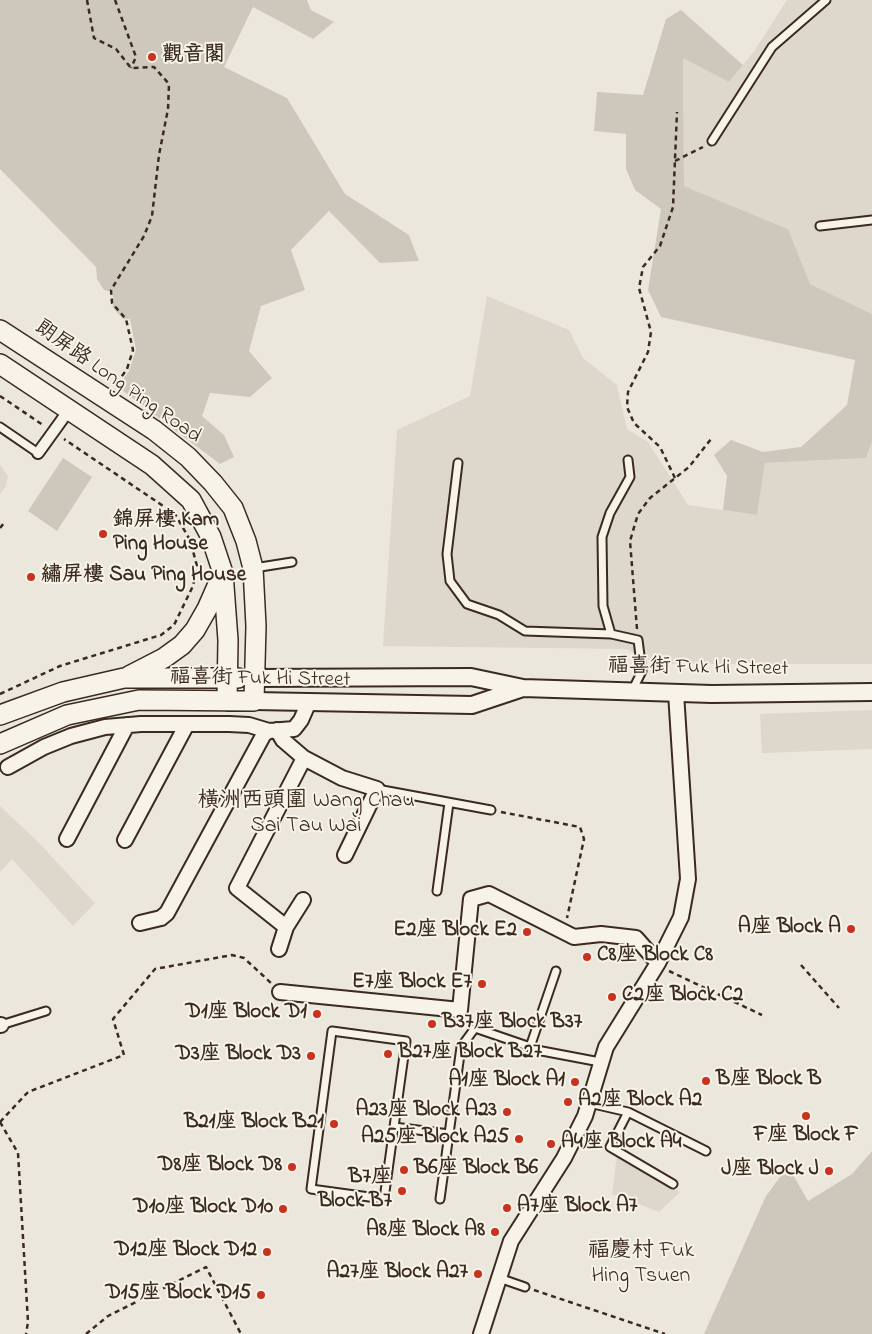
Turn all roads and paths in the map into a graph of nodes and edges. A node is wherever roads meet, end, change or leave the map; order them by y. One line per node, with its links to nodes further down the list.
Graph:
1 (86, 0): 4 (path)
2 (115, 0): 4 (path)
3 (826, 0): 6 (lane)
4 (131, 68): 12 (path)
5 (677, 112): 7 (path)
6 (712, 141): 7 (path)
7 (675, 161): 22 (path)
8 (872, 220): 9 (lane)
9 (820, 226)
10 (0, 330): 26 (main road, 朗屏路 Long Ping Road)
11 (0, 364): 14 (main road)
12 (114, 388)
13 (0, 396): 16 (path)
14 (70, 410): 19 (street); 27 (main road)
15 (0, 427): 19 (lane)
16 (46, 427)
17 (63, 438): 29 (path)
18 (711, 439): 22 (path)
19 (38, 454)
20 (628, 460): 31 (lane)
21 (458, 463): 31 (lane)
22 (676, 478): 32 (path)
23 (6, 524): 24 (path)
24 (0, 528)
25 (292, 562): 26 (lane)
26 (253, 568): 35 (main road, 朗屏路 Long Ping Road)
27 (223, 574): 33 (main road); 34 (main road)
28 (173, 614): 29 (path)
29 (178, 618): 30 (path); 40 (path)
30 (182, 621)
31 (611, 634): 32 (lane)
32 (638, 640): 37 (lane)
33 (124, 678): 34 (main road, 福喜街 Fuk Hi Street); 44 (main road, 福喜街 Fuk Hi Street)
34 (227, 678): 35 (main road, 福喜街 Fuk Hi Street); 41 (main road)
35 (254, 678): 36 (street, 福喜街 Fuk Hi Street); 42 (main road, 朗屏路 Long Ping Road)
36 (523, 688): 37 (street, 福喜街 Fuk Hi Street); 43 (street, 福喜街 Fuk Hi Street)
37 (632, 691): 38 (street, 福喜街 Fuk Hi Street)
38 (676, 692): 39 (street, 福喜街 Fuk Hi Street); 63 (street)
39 (872, 692)
40 (0, 694)
41 (227, 701): 42 (main road, 福喜街 Fuk Hi Street); 48 (main road, 福喜街 Fuk Hi Street)
42 (254, 701): 43 (street, 福喜街 Fuk Hi Street)
43 (308, 704): 47 (street)
44 (0, 715)
45 (187, 724): 46 (street); 47 (street); 55 (street)
46 (127, 725): 50 (street); 54 (street)
47 (273, 731): 49 (street); 59 (street)
48 (0, 744)
49 (304, 758): 51 (street); 60 (street)
50 (8, 767)
51 (377, 789): 52 (lane); 56 (street)
52 (449, 803): 53 (lane); 57 (lane)
53 (491, 810): 61 (path)
54 (67, 839)
55 (125, 840)
56 (345, 855)
57 (437, 891)
58 (303, 900): 60 (street)
59 (140, 923)
60 (286, 927): 62 (street)
61 (564, 932): 63 (street); 66 (street)
62 (279, 949)
63 (657, 964): 69 (path); 72 (street)
64 (801, 965): 67 (path)
65 (556, 971): 71 (lane)
66 (280, 992): 75 (path)
67 (839, 1008)
68 (46, 1011): 70 (lane)
69 (762, 1015)
70 (1, 1025)
71 (530, 1047): 72 (lane); 77 (lane)
72 (600, 1062): 73 (street)
73 (589, 1103): 74 (lane); 81 (street)
74 (628, 1112): 78 (lane); 79 (lane)
75 (0, 1122): 83 (path)
76 (394, 1127): 76 (lane); 77 (lane)
77 (449, 1134): 80 (lane)
78 (706, 1151)
79 (673, 1184)
80 (440, 1199)
81 (499, 1278): 82 (lane); 86 (street)
82 (525, 1287): 87 (path)
83 (26, 1334)
84 (86, 1334): 85 (path)
85 (241, 1334)
86 (481, 1334)
87 (665, 1334)

